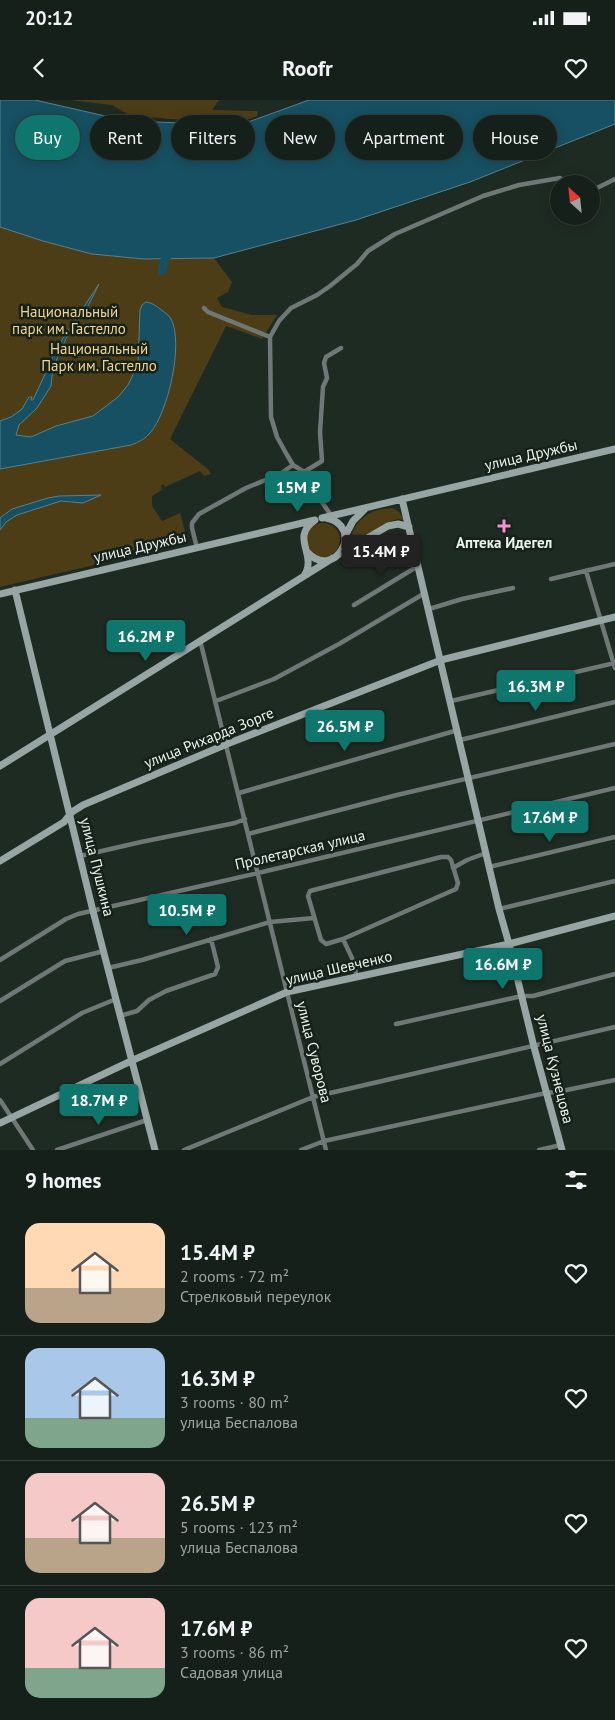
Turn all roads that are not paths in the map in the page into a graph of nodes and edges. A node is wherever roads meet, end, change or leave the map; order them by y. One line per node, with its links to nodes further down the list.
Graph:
1 (550, 179): 5 (street)
2 (615, 179): 3 (street)
3 (600, 186)
4 (204, 308): 5 (street)
5 (270, 337): 8 (street)
6 (342, 348): 9 (street)
7 (615, 449): 10 (street, улица Дружбы)
8 (293, 464): 9 (street); 18 (street)
9 (304, 472): 12 (street)
10 (402, 499): 11 (street, улица Дружбы); 15 (street, улица Кузнецова)
11 (366, 508): 12 (street, улица Дружбы); 16 (street)
12 (333, 518): 13 (street); 16 (street)
13 (318, 519): 14 (street, улица Дружбы); 17 (street)
14 (286, 527): 17 (street); 18 (street, улица Дружбы)
15 (409, 527): 20 (street); 22 (street, улица Кузнецова)
16 (345, 537): 20 (street)
17 (303, 540): 19 (street)
18 (197, 548): 27 (street, улица Дружбы)
19 (307, 552): 20 (street); 24 (street)
20 (336, 557): 24 (street)
21 (615, 564): 23 (street)
22 (418, 566): 28 (street, улица Кузнецова); 30 (street)
23 (586, 571): 25 (street); 33 (street)
24 (303, 577): 34 (street)
25 (551, 579)
26 (514, 588): 31 (street)
27 (15, 590): 29 (street, улица Дружбы); 41 (street, улица Пушкина)
28 (425, 593): 31 (street, улица Кузнецова); 37 (street)
29 (0, 594)
30 (354, 606)
31 (428, 609): 35 (street, улица Кузнецова)
32 (615, 617): 33 (street, улица Рихарда Зорге)
33 (601, 620): 35 (street, улица Рихарда Зорге); 36 (street)
34 (200, 640): 37 (street, улица Суворова); 41 (street)
35 (441, 660): 38 (street, улица Кузнецова); 43 (street, улица Рихарда Зорге)
36 (615, 665): 38 (street)
37 (216, 701): 43 (street, улица Суворова)
38 (451, 701): 40 (street, улица Кузнецова)
39 (615, 702): 42 (street)
40 (458, 730): 42 (street, улица Кузнецова); 48 (street)
41 (50, 735): 45 (street); 49 (street, улица Пушкина)
42 (460, 740): 46 (street, улица Кузнецова)
43 (227, 744): 48 (street, улица Суворова); 49 (street, улица Рихарда Зорге)
44 (615, 744): 46 (street)
45 (0, 766)
46 (468, 779): 51 (street, улица Кузнецова); 52 (street)
47 (615, 788): 51 (street, Пролетарская улица)
48 (238, 793): 50 (street, улица Суворова)
49 (70, 816): 55 (street, улица Пушкина); 56 (street, улица Рихарда Зорге)
50 (245, 819): 52 (street, улица Суворова); 55 (street)
51 (478, 821): 54 (street, улица Кузнецова); 59 (street, Пролетарская улица)
52 (248, 834): 59 (street, улица Суворова)
53 (615, 837): 57 (street)
54 (486, 853): 57 (street, улица Кузнецова); 58 (street)
55 (80, 856): 62 (street, улица Пушкина)
56 (0, 860)
57 (489, 867): 61 (street, улица Кузнецова)
58 (453, 868): 64 (street); 67 (street)
59 (258, 873): 62 (street, Пролетарская улица); 65 (street, улица Суворова)
60 (615, 881): 61 (street)
61 (499, 909): 68 (street, улица Кузнецова)
62 (94, 911): 69 (street, улица Пушкина); 70 (street, Пролетарская улица)
63 (615, 916): 68 (street, улица Шевченко)
64 (314, 918): 65 (street); 67 (street)
65 (270, 922): 66 (street); 74 (street, улица Суворова)
66 (211, 939): 71 (street); 78 (street)
67 (343, 939): 73 (street)
68 (509, 944): 73 (street, улица Шевченко); 75 (street, улица Кузнецова)
69 (104, 951): 71 (street, улица Пушкина); 77 (street)
70 (0, 960)
71 (108, 968): 76 (street, улица Пушкина)
72 (615, 974): 75 (street)
73 (357, 977): 74 (street, улица Шевченко)
74 (287, 992): 82 (street, улица Шевченко); 86 (street, улица Суворова)
75 (522, 996): 79 (street); 81 (street, улица Кузнецова)
76 (116, 999): 78 (street, улица Пушкина); 83 (street)
77 (0, 1001)
78 (120, 1016): 82 (street, улица Пушкина)
79 (396, 1024)
80 (615, 1027): 81 (street)
81 (534, 1047): 85 (street, улица Кузнецова); 86 (street)
82 (131, 1061): 88 (street, улица Шевченко); 89 (street, улица Пушкина)
83 (0, 1064)
84 (615, 1080): 85 (street)
85 (546, 1093): 91 (street); 92 (street, улица Кузнецова)
86 (313, 1097): 91 (street, улица Суворова); 96 (street)
87 (0, 1100): 88 (street)
88 (12, 1117): 90 (street, улица Шевченко); 93 (street)
89 (147, 1120): 94 (street); 95 (street, улица Пушкина)
90 (0, 1123)
91 (324, 1141): 97 (street); 98 (street, улица Суворова)
92 (561, 1148): 99 (street)
93 (33, 1150)
94 (57, 1150)
95 (155, 1150)
96 (184, 1150)
97 (301, 1150)
98 (326, 1150)
99 (539, 1150)

